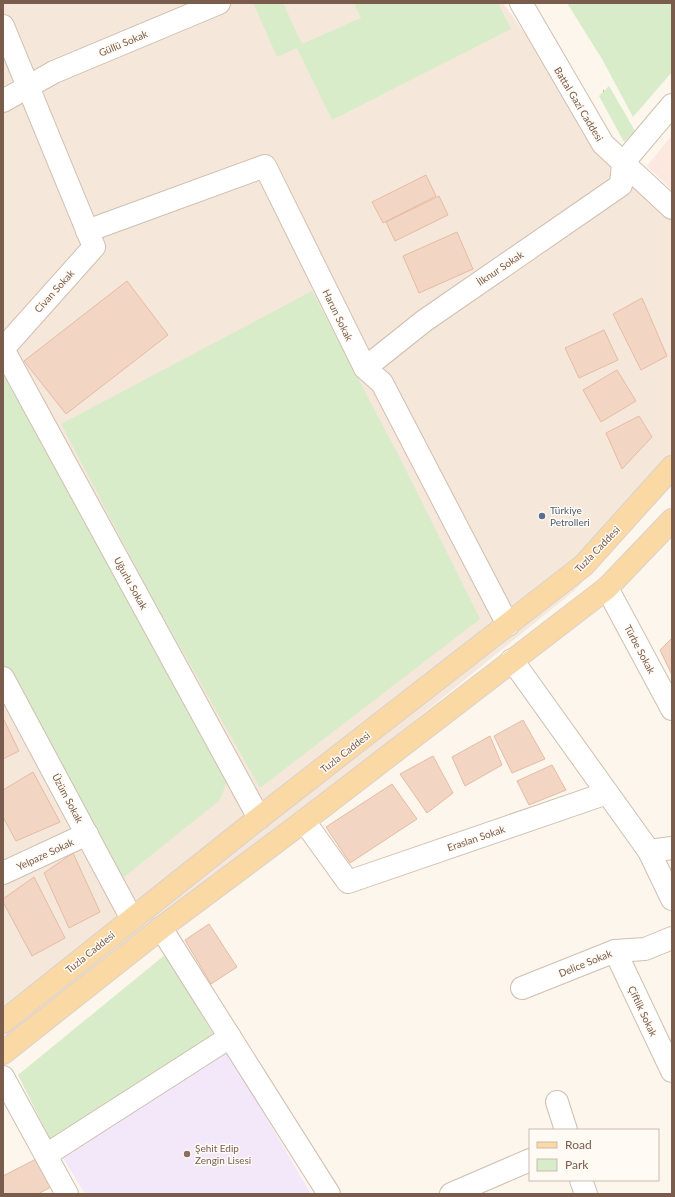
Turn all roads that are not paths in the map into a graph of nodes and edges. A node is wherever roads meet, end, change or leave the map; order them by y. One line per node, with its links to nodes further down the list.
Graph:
1 (219, 3): 4 (street, Güllü Sokak)
2 (521, 3): 7 (street, Battal Gazi Caddesi)
3 (3, 26): 4 (street)
4 (28, 86): 5 (street, Güllü Sokak); 9 (street)
5 (3, 101)
6 (672, 105): 7 (street)
7 (622, 163): 8 (street, Battal Gazi Caddesi); 11 (street, İlknur Sokak)
8 (672, 208)
9 (87, 231): 10 (street, Civan Sokak); 11 (street, Harun Sokak)
10 (3, 349): 20 (street, Uğurlu Sokak)
11 (365, 368): 15 (street, Harun Sokak)
12 (672, 467): 15 (main road, Tuzla Caddesi)
13 (672, 520): 14 (main road)
14 (607, 588): 16 (main road); 18 (street, Türbe Sokak)
15 (508, 625): 20 (main road, Tuzla Caddesi)
16 (512, 660): 19 (street); 21 (main road)
17 (3, 678): 22 (street, Üzüm Sokak)
18 (672, 710)
19 (608, 793): 21 (street, Eraslan Sokak); 24 (street)
20 (259, 818): 27 (main road, Tuzla Caddesi)
21 (304, 821): 28 (main road)
22 (87, 834): 25 (street, Yelpaze Sokak); 27 (street, Üzüm Sokak)
23 (672, 848): 24 (street)
24 (650, 851): 26 (street)
25 (3, 873)
26 (672, 899)
27 (132, 918): 32 (main road, Tuzla Caddesi)
28 (161, 928): 33 (street); 34 (main road)
29 (672, 938): 30 (street, Delice Sokak)
30 (615, 951): 31 (street, Delice Sokak); 35 (street, Çiftlik Sokak)
31 (522, 988)
32 (3, 1022)
33 (230, 1037): 39 (street); 43 (street)
34 (3, 1053)
35 (672, 1071)
36 (3, 1077): 39 (street)
37 (557, 1102): 38 (street)
38 (566, 1129)
39 (46, 1155): 42 (street)
40 (529, 1160): 44 (street)
41 (581, 1181): 45 (street)
42 (67, 1194)
43 (329, 1194)
44 (451, 1194)
45 (586, 1194)

